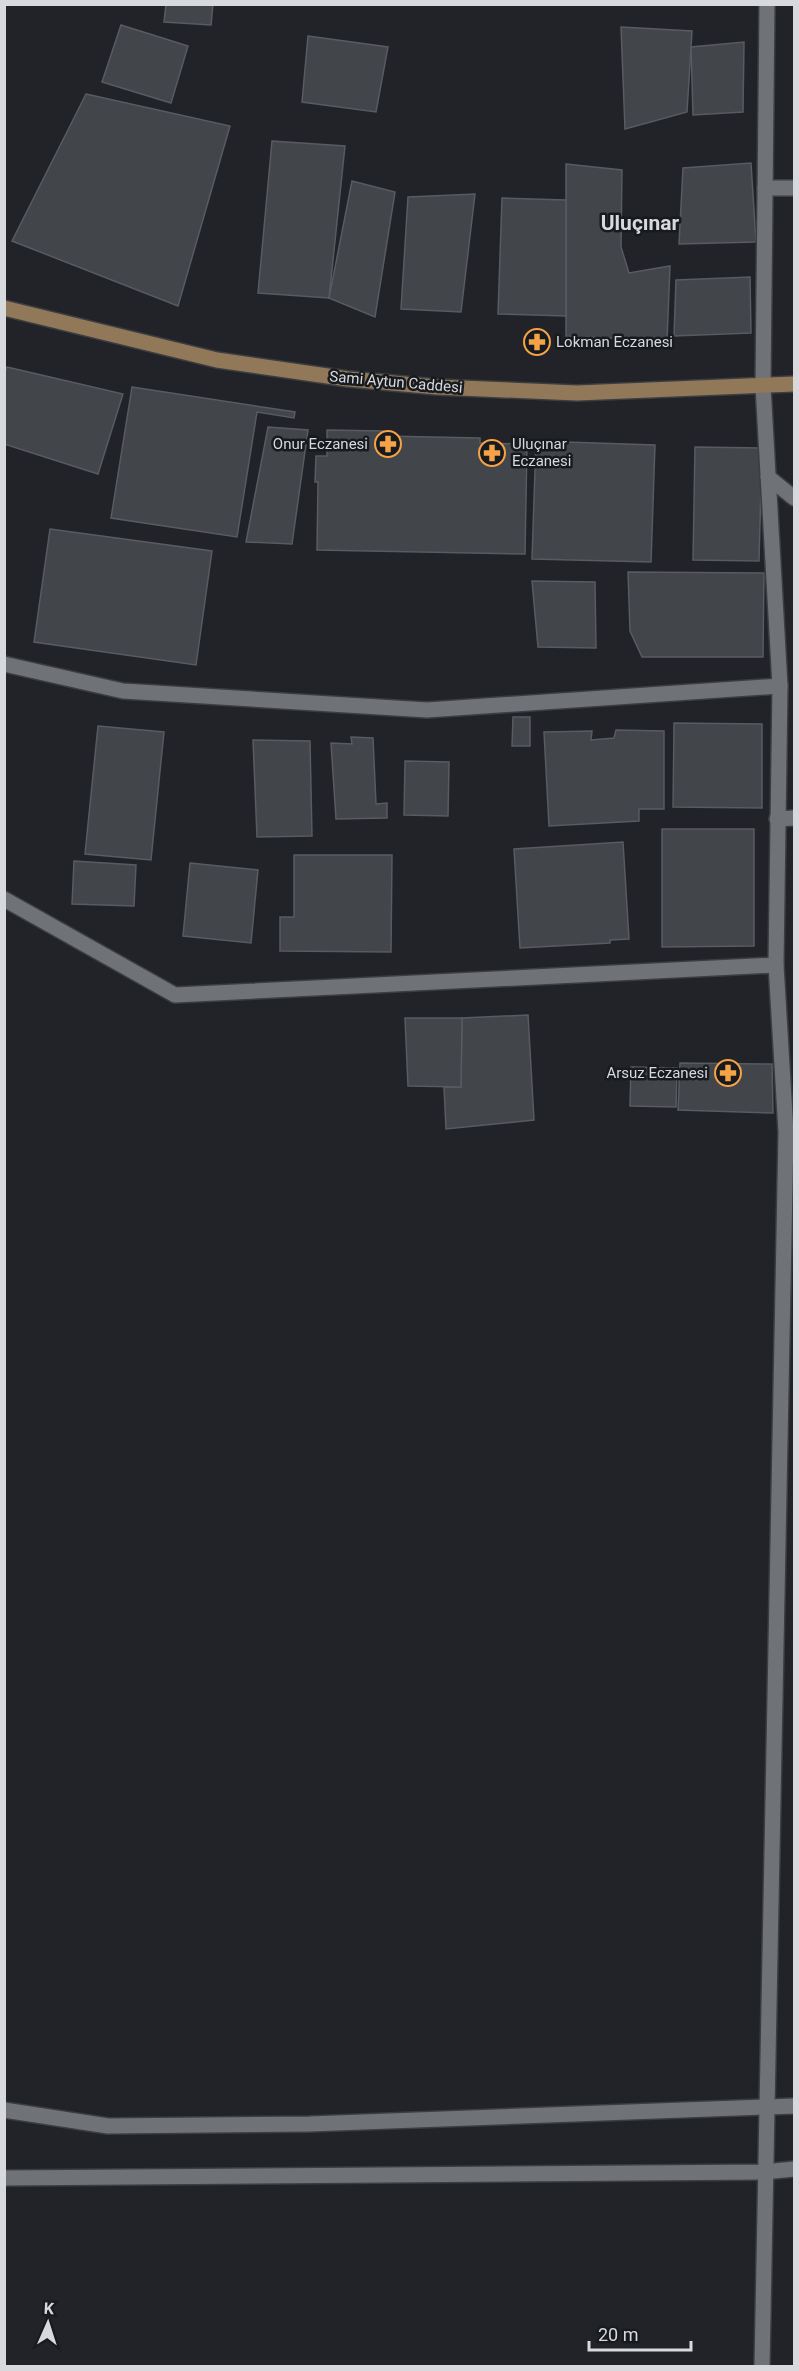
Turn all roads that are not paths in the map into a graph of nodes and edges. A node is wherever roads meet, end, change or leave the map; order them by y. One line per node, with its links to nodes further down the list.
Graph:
1 (767, 4): 2 (street)
2 (765, 188): 3 (street); 6 (street)
3 (795, 188)
4 (4, 308): 6 (main road, Sami Aytun Caddesi)
5 (795, 384): 6 (main road, Sami Aytun Caddesi)
6 (763, 386): 7 (street)
7 (768, 477): 8 (street); 10 (street)
8 (795, 498)
9 (4, 664): 10 (street)
10 (780, 686): 12 (street)
11 (795, 818): 12 (street)
12 (777, 819): 14 (street)
13 (4, 899): 14 (street)
14 (776, 965): 15 (street)
15 (790, 1135): 17 (street)
16 (795, 2106): 17 (street)
17 (766, 2107): 18 (street); 20 (street)
18 (4, 2110)
19 (795, 2169): 20 (street)
20 (765, 2172): 21 (street); 22 (street)
21 (4, 2178)
22 (762, 2367)

